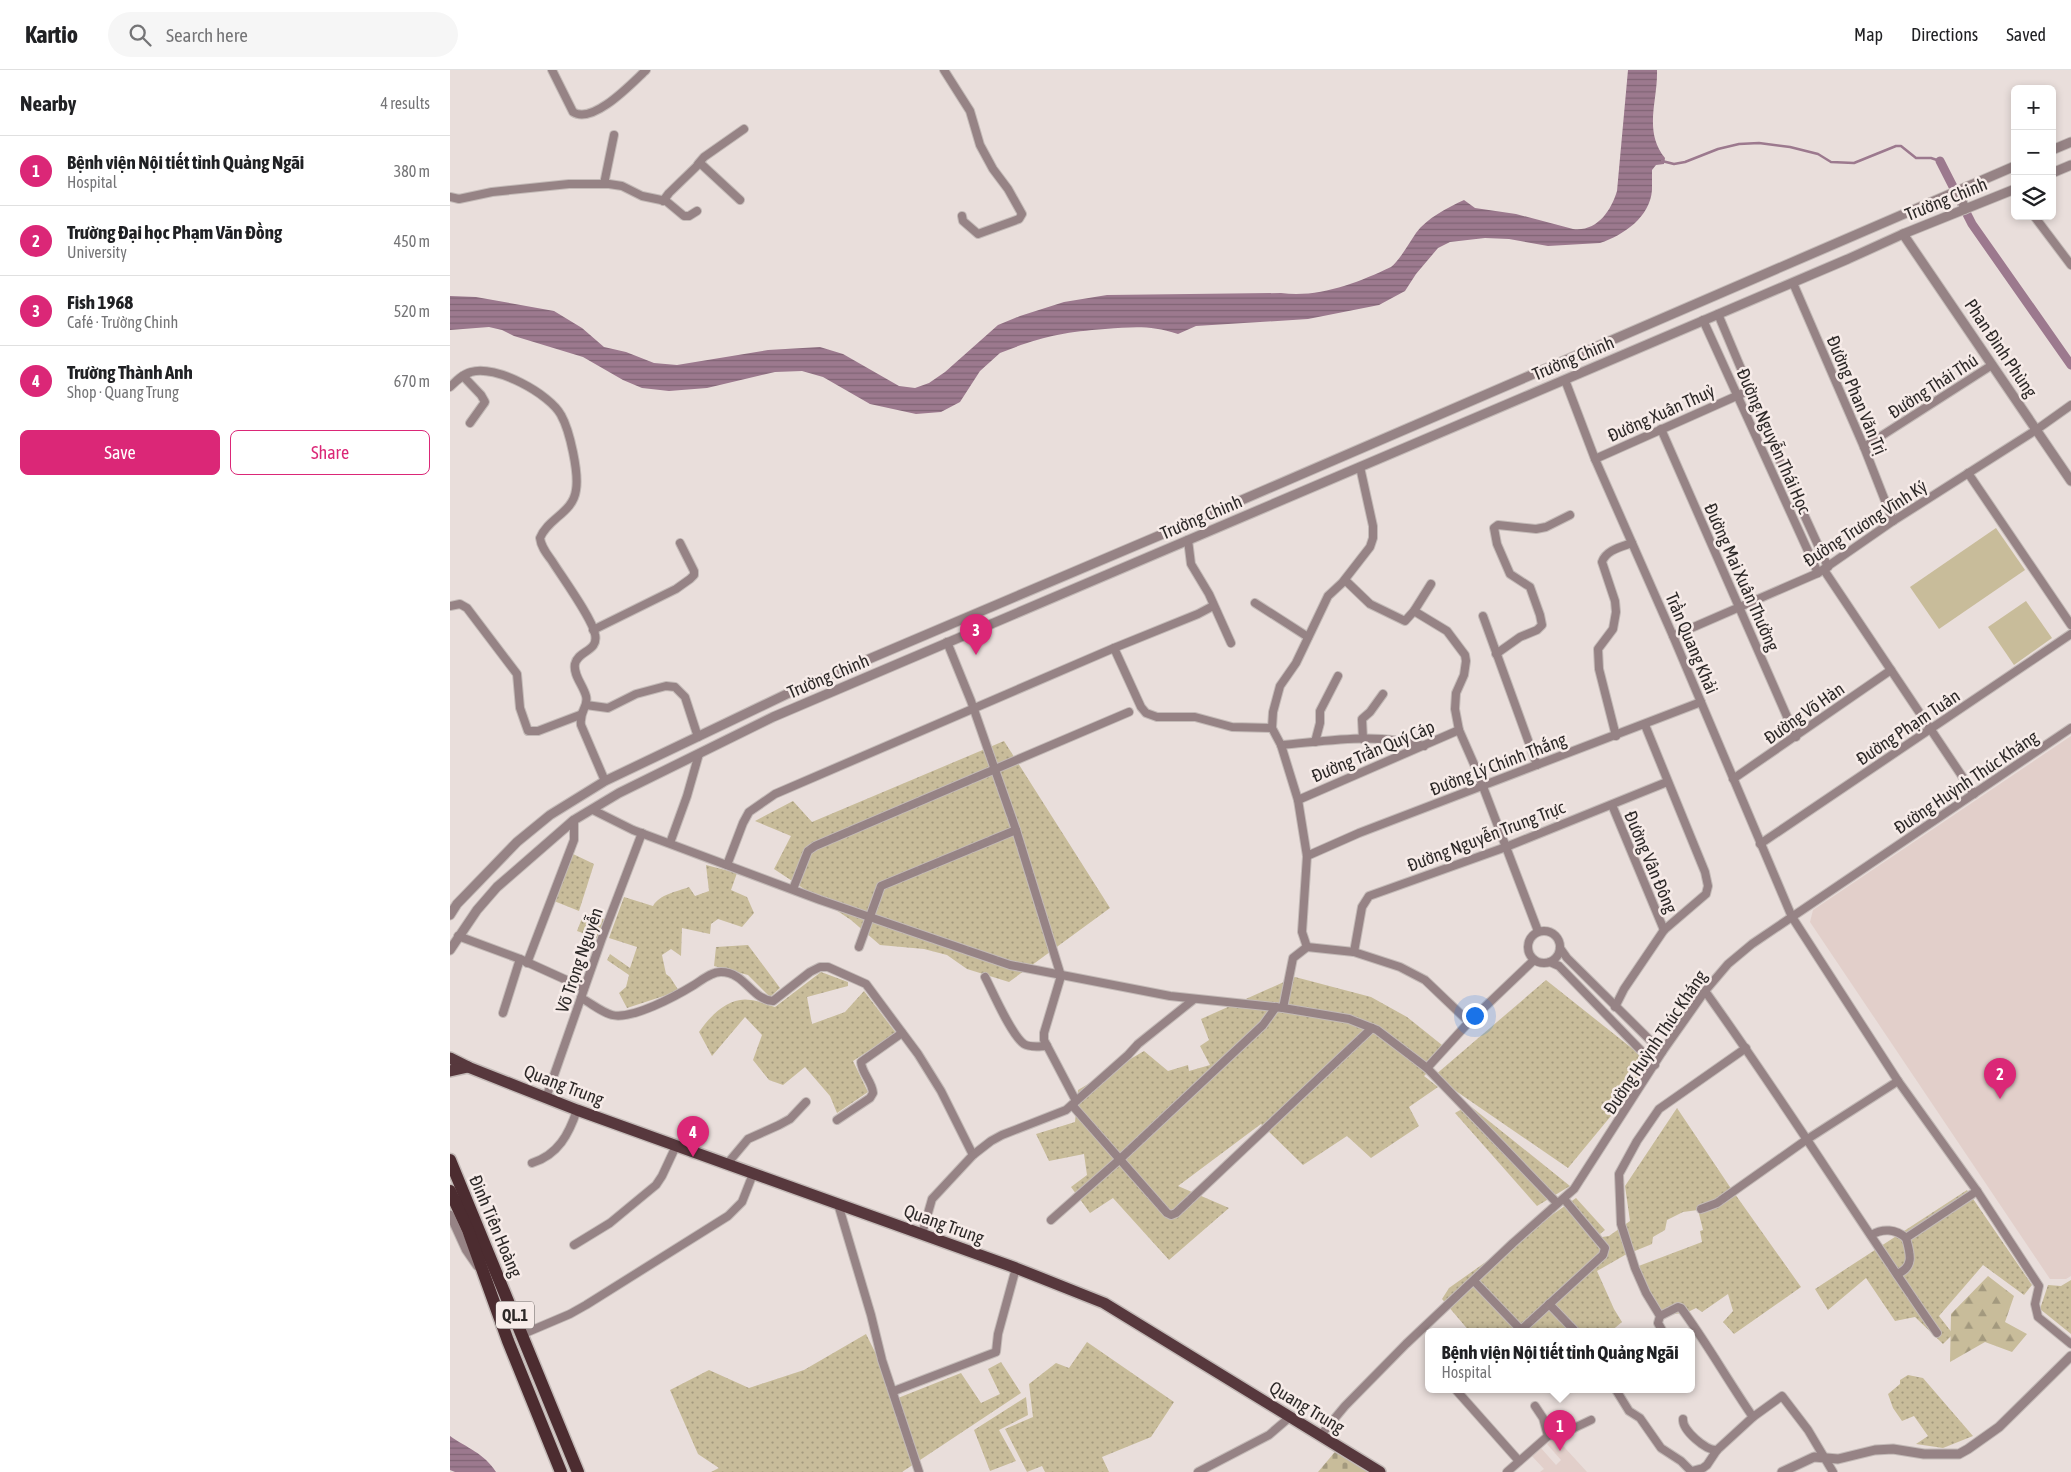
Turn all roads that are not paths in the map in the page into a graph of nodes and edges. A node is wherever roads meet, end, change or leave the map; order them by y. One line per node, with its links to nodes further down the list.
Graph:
1 (552, 70): 2 (street)
2 (646, 70)
3 (944, 70): 20 (street)
4 (744, 129): 8 (street)
5 (614, 135): 12 (street)
6 (2071, 142): 7 (street)
7 (2056, 148)
8 (698, 164): 16 (street); 17 (street)
9 (2071, 165): 11 (street)
10 (2011, 168): 13 (street, Trường Chinh)
11 (2056, 171)
12 (604, 184): 15 (street); 17 (street)
13 (1958, 191): 18 (street); 28 (street, Trường Chinh)
14 (2011, 192): 18 (street, Trường Chinh)
15 (450, 197)
16 (740, 200)
17 (664, 201): 19 (street)
18 (1965, 209): 22 (street, Trường Chinh)
19 (697, 211)
20 (962, 216)
21 (2037, 220): 23 (street)
22 (1904, 234): 24 (street, Trường Chinh); 27 (street, Phan Đình Phùng)
23 (2071, 265)
24 (1793, 283): 25 (street, Trường Chinh); 38 (street, Đường Phan Văn Trị)
25 (1718, 314): 26 (street, Trường Chinh); 32 (street, Đường Nguyễn Thái Học)
26 (1703, 320): 30 (street, Trường Chinh); 33 (street, Đường Nguyễn Thái Học)
27 (1992, 365): 37 (street, Phan Đình Phùng); 38 (street, Đường Thái Thú)
28 (1553, 366): 30 (street); 45 (street, Trường Chinh)
29 (463, 376): 31 (street); 35 (street); 60 (street)
30 (1562, 381): 39 (street, Trần Quang Khải); 40 (street, Trường Chinh)
31 (450, 388)
32 (1750, 390): 33 (street, Đường Xuân Thuỷ); 49 (street, Đường Nguyễn Thái Học)
33 (1738, 394): 36 (street, Đường Xuân Thuỷ); 49 (street, Đường Nguyễn Thái Học)
34 (2071, 405): 37 (street, Đường Trương Vĩnh Ký)
35 (470, 423)
36 (1660, 429): 39 (street, Đường Xuân Thuỷ); 55 (street, Đường Mai Xuân Thưởng)
37 (2036, 430): 41 (street, Đường Trương Vĩnh Ký); 42 (street, Phan Đình Phùng)
38 (1864, 447): 44 (street, Đường Phan Văn Trị)
39 (1595, 459): 48 (street, Trần Quang Khải)
40 (1360, 467): 46 (street, Trường Chinh); 50 (street)
41 (1968, 473): 44 (street, Đường Trương Vĩnh Ký); 58 (street)
42 (2071, 481)
43 (1570, 516): 67 (street)
44 (1893, 521): 49 (street, Đường Trương Vĩnh Ký)
45 (1177, 528): 46 (street); 59 (street, Trường Chinh)
46 (1186, 541): 54 (street); 64 (street, Trường Chinh)
47 (680, 543): 60 (street)
48 (1632, 543): 62 (street, Trần Quang Khải); 82 (street)
49 (1823, 570): 55 (street, Đường Trương Vĩnh Ký); 68 (street, Đường Nguyễn Thái Học)
50 (1345, 580): 56 (street); 63 (street)
51 (1431, 584): 56 (street)
52 (1255, 603): 63 (street)
53 (450, 606): 75 (street)
54 (1213, 606): 65 (street); 66 (street)
55 (1738, 607): 62 (street, Đường Trương Vĩnh Ký); 83 (street, Đường Mai Xuân Thưởng)
56 (1414, 611): 79 (street)
57 (1483, 616): 67 (street)
58 (2071, 625)
59 (941, 629): 64 (street); 81 (street, Trường Chinh)
60 (594, 630): 72 (street)
61 (2071, 634): 80 (street, Đường Phạm Tuân)
62 (1673, 636): 71 (street, Trần Quang Khải)
63 (1308, 637): 77 (street)
64 (947, 642): 73 (street); 88 (street, Trường Chinh)
65 (1230, 643)
66 (1114, 648): 73 (street); 77 (street)
67 (1496, 654): 89 (street)
68 (1892, 670): 80 (street, Đường Nguyễn Thái Học); 83 (street, Đường Võ Hàn)
69 (1338, 676): 85 (street)
70 (1383, 694): 84 (street)
71 (1701, 702): 76 (street, Đường Lý Chính Thắng); 91 (street, Trần Quang Khải)
72 (586, 705): 75 (street); 81 (street)
73 (973, 709): 90 (street); 107 (street)
74 (1129, 712): 90 (street)
75 (580, 715): 92 (street)
76 (1645, 725): 82 (street, Đường Lý Chính Thắng); 93 (street)
77 (1272, 728): 86 (street)
78 (2071, 728): 95 (street, Đường Huỳnh Thúc Kháng)
79 (1459, 730): 87 (street, Đường Trần Quý Cáp); 94 (street)
80 (1931, 730): 95 (street, Đường Nguyễn Thái Học); 104 (street, Đường Phạm Tuân)
81 (698, 736): 92 (street, Trường Chinh)
82 (1616, 736): 89 (street, Đường Lý Chính Thắng)
83 (1796, 737): 91 (street, Đường Võ Hàn)
84 (1363, 738): 85 (street); 87 (street)
85 (1315, 742): 86 (street)
86 (1281, 745): 97 (street)
87 (1424, 746): 97 (street, Đường Trần Quý Cáp)
88 (699, 754): 99 (street, Trường Chinh); 103 (street)
89 (1537, 765): 94 (street, Đường Lý Chính Thắng)
90 (994, 769): 101 (street); 108 (street)
91 (1733, 779): 104 (street, Trần Quang Khải)
92 (605, 781): 96 (street, Trường Chinh)
93 (1667, 782): 98 (street, Đường Nguyễn Trung Trực); 112 (street)
94 (1482, 786): 105 (street); 106 (street, Đường Lý Chính Thắng)
95 (1974, 794): 111 (street, Đường Huỳnh Thúc Kháng)
96 (583, 795): 99 (street); 109 (street, Trường Chinh)
97 (1298, 800): 106 (street)
98 (1612, 805): 105 (street, Đường Nguyễn Trung Trực); 112 (street, Đường Vân Đông)
99 (593, 810): 100 (street, Trường Chinh); 102 (street)
100 (574, 820): 114 (street, Trường Chinh); 121 (street)
101 (1016, 830): 110 (street); 124 (street)
102 (642, 834): 103 (street); 125 (street, Võ Trọng Nguyễn)
103 (670, 843): 107 (street)
104 (1760, 844): 111 (street, Trần Quang Khải)
105 (1506, 847): 113 (street); 119 (street, Đường Nguyễn Trung Trực)
106 (1307, 856): 116 (street)
107 (728, 865): 108 (street)
108 (793, 889): 110 (street)
109 (450, 915)
110 (869, 916): 115 (street); 124 (street)
111 (1792, 917): 126 (street, Đường Huỳnh Thúc Kháng); 143 (street, Trần Quang Khải)
112 (1664, 930): 129 (street)
113 (1538, 932): 117 (street); 120 (street)
114 (454, 934): 118 (street, Trường Chinh); 121 (street)
115 (859, 947)
116 (1307, 947): 119 (street); 130 (street)
117 (1560, 948): 122 (street); 129 (street)
118 (450, 950)
119 (1354, 952): 132 (street)
120 (1534, 960): 122 (street); 132 (street)
121 (524, 961): 125 (street); 131 (street)
122 (1550, 962): 139 (street)
123 (985, 976): 135 (street)
124 (1061, 976): 128 (street); 135 (street)
125 (584, 988): 127 (street, Võ Trọng Nguyễn)
126 (1705, 991): 136 (street); 137 (street, Đường Huỳnh Thúc Kháng)
127 (581, 998): 134 (street); 144 (street, Võ Trọng Nguyễn)
128 (1193, 1000): 130 (street); 146 (street)
129 (1615, 1007): 137 (street)
130 (1280, 1008): 133 (street); 153 (street)
131 (503, 1013)
132 (1469, 1022): 141 (street)
133 (1372, 1028): 141 (street); 153 (street)
134 (902, 1032): 148 (street); 151 (street)
135 (1047, 1046): 146 (street)
136 (1746, 1048): 149 (street); 173 (street)
137 (1662, 1052): 139 (street, Đường Huỳnh Thúc Kháng)
138 (450, 1058): 140 (main road, Quang Trung)
139 (1655, 1065): 159 (street, Đường Huỳnh Thúc Kháng)
140 (468, 1067): 142 (main road); 144 (main road, Quang Trung)
141 (1427, 1068): 159 (street)
142 (450, 1071)
143 (1898, 1081): 149 (street); 158 (street, Trần Quang Khải)
144 (546, 1098): 147 (main road, Quang Trung)
145 (806, 1102): 155 (street)
146 (1074, 1103): 151 (street); 153 (street)
147 (577, 1110): 150 (main road, Quang Trung); 154 (street)
148 (837, 1120)
149 (1806, 1140): 161 (street); 165 (street)
150 (676, 1146): 155 (main road, Quang Trung); 167 (street)
151 (973, 1155): 164 (street)
152 (450, 1160): 179 (highway, Đinh Tiên Hoàng / QL.1)
153 (1119, 1160): 163 (street)
154 (532, 1163)
155 (728, 1164): 156 (main road, Quang Trung)
156 (753, 1174): 160 (main road, Quang Trung); 179 (street)
157 (450, 1191): 171 (highway, Đinh Tiên Hoàng / QL.1)
158 (1977, 1192): 166 (street); 180 (street, Trần Quang Khải)
159 (1560, 1201): 170 (street, Đường Huỳnh Thúc Kháng); 172 (street)
160 (838, 1204): 164 (main road, Quang Trung); 182 (street)
161 (1701, 1208)
162 (450, 1215): 171 (street)
163 (1051, 1220)
164 (922, 1234): 168 (main road, Quang Trung)
165 (1871, 1235): 166 (street); 169 (street)
166 (1906, 1238): 169 (street)
167 (574, 1245)
168 (1016, 1268): 182 (street); 187 (main road, Quang Trung)
169 (1897, 1274): 178 (street)
170 (1474, 1281): 174 (street); 190 (street, Đường Huỳnh Thúc Kháng)
171 (486, 1282): 196 (highway, Đinh Tiên Hoàng / QL.1)
172 (1549, 1304): 175 (street); 176 (street)
173 (1660, 1316): 177 (street); 186 (street)
174 (1519, 1328)
175 (1525, 1328)
176 (1572, 1328)
177 (1661, 1328)
178 (1937, 1333)
179 (523, 1334): 197 (highway, Đinh Tiên Hoàng / QL.1)
180 (2071, 1344)
181 (2071, 1356): 193 (street)
182 (894, 1391): 198 (street)
183 (1459, 1393): 194 (street)
184 (1618, 1393): 195 (street)
185 (1535, 1406): 191 (street)
186 (1753, 1417): 192 (street); 193 (street)
187 (1290, 1418): 190 (main road, Quang Trung); 199 (street)
188 (1683, 1419): 192 (street)
189 (1591, 1420): 191 (street)
190 (1320, 1436): 200 (main road, Quang Trung)
191 (1548, 1436): 194 (street)
192 (1717, 1450): 195 (street)
193 (1825, 1456): 202 (street); 203 (street)
194 (1519, 1460): 201 (street)
195 (1692, 1471)
196 (561, 1472)
197 (578, 1472)
198 (919, 1472)
199 (1198, 1472)
200 (1380, 1472)
201 (1507, 1472)
202 (1782, 1472)
203 (1833, 1472)

